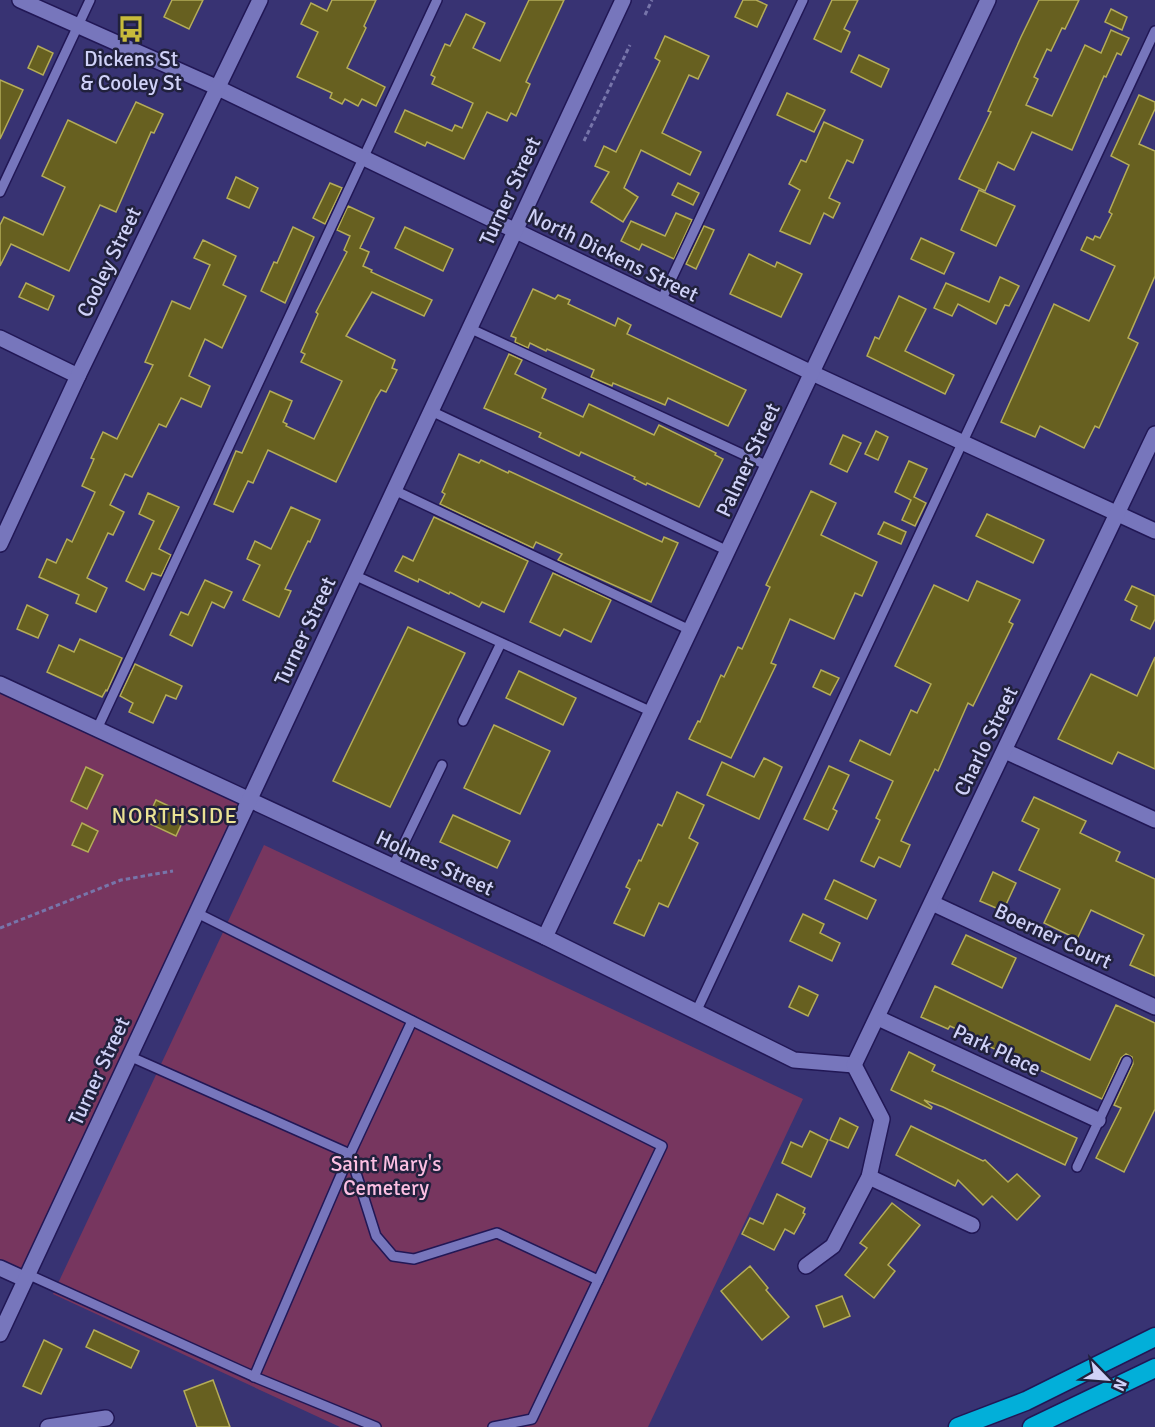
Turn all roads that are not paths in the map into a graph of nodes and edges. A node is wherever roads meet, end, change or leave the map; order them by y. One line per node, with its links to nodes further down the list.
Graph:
1 (21, 0): 8 (street, North Dickens Street)
2 (90, 0): 8 (lane)
3 (260, 0): 10 (street, Cooley Street)
4 (437, 0): 11 (lane)
5 (623, 0): 13 (street, Turner Street)
6 (803, 0): 14 (lane)
7 (988, 0): 17 (street, Palmer Street)
8 (78, 25): 10 (street, North Dickens Street); 12 (lane)
9 (1155, 31): 21 (lane)
10 (216, 87): 11 (street, North Dickens Street); 18 (street, Cooley Street)
11 (362, 158): 13 (street, North Dickens Street); 34 (lane)
12 (0, 192)
13 (514, 231): 14 (street, North Dickens Street); 15 (street, Turner Street)
14 (661, 302): 17 (street, North Dickens Street)
15 (470, 328): 19 (street, Turner Street); 22 (lane)
16 (0, 338): 18 (street)
17 (812, 373): 21 (street, North Dickens Street); 22 (street, Palmer Street)
18 (78, 376): 26 (street, Cooley Street)
19 (431, 411): 23 (street, Turner Street); 27 (lane)
20 (1155, 434): 24 (street, Charlo Street)
21 (962, 443): 24 (street, North Dickens Street); 44 (lane)
22 (768, 466): 27 (street, Palmer Street)
23 (394, 490): 28 (street, Turner Street); 29 (lane)
24 (1119, 514): 25 (street, North Dickens Street); 35 (street, Charlo Street)
25 (1155, 531)
26 (0, 544)
27 (728, 551): 29 (street, Palmer Street)
28 (354, 575): 30 (lane); 37 (street, Turner Street)
29 (690, 630): 32 (street, Palmer Street)
30 (501, 643): 32 (lane); 33 (lane)
31 (0, 684): 34 (street, Holmes Street)
32 (652, 712): 42 (street, Palmer Street)
33 (463, 721)
34 (97, 729): 37 (street, Holmes Street)
35 (1005, 752): 38 (street); 40 (street, Charlo Street)
36 (442, 765): 39 (lane)
37 (250, 800): 39 (street, Holmes Street); 41 (street, Turner Street)
38 (1155, 820)
39 (393, 866): 42 (street, Holmes Street)
40 (933, 903): 43 (street, Boerner Court); 45 (street, Charlo Street)
41 (196, 913): 46 (lane); 47 (street, Turner Street)
42 (545, 937): 44 (street, Holmes Street)
43 (1155, 1007)
44 (696, 1012): 49 (street, Holmes Street)
45 (878, 1018): 49 (street, Charlo Street); 50 (street, Park Place)
46 (412, 1021): 51 (lane); 58 (lane)
47 (129, 1056): 51 (lane); 57 (street, Turner Street)
48 (1127, 1061): 50 (lane)
49 (854, 1065): 53 (street)
50 (1098, 1120): 52 (lane)
51 (350, 1154): 58 (lane); 62 (lane)
52 (1077, 1167)
53 (869, 1177): 54 (street); 55 (street)
54 (972, 1225)
55 (806, 1266)
56 (0, 1268): 57 (street)
57 (26, 1277): 59 (street, Turner Street); 62 (lane)
58 (598, 1280): 66 (lane)
59 (0, 1334)
60 (1155, 1337): 67 (highway)
61 (1155, 1368): 68 (highway)
62 (254, 1377): 65 (lane)
63 (106, 1418): 64 (street)
64 (48, 1427)
65 (376, 1427)
66 (492, 1427)
67 (958, 1427)
68 (1032, 1427)

